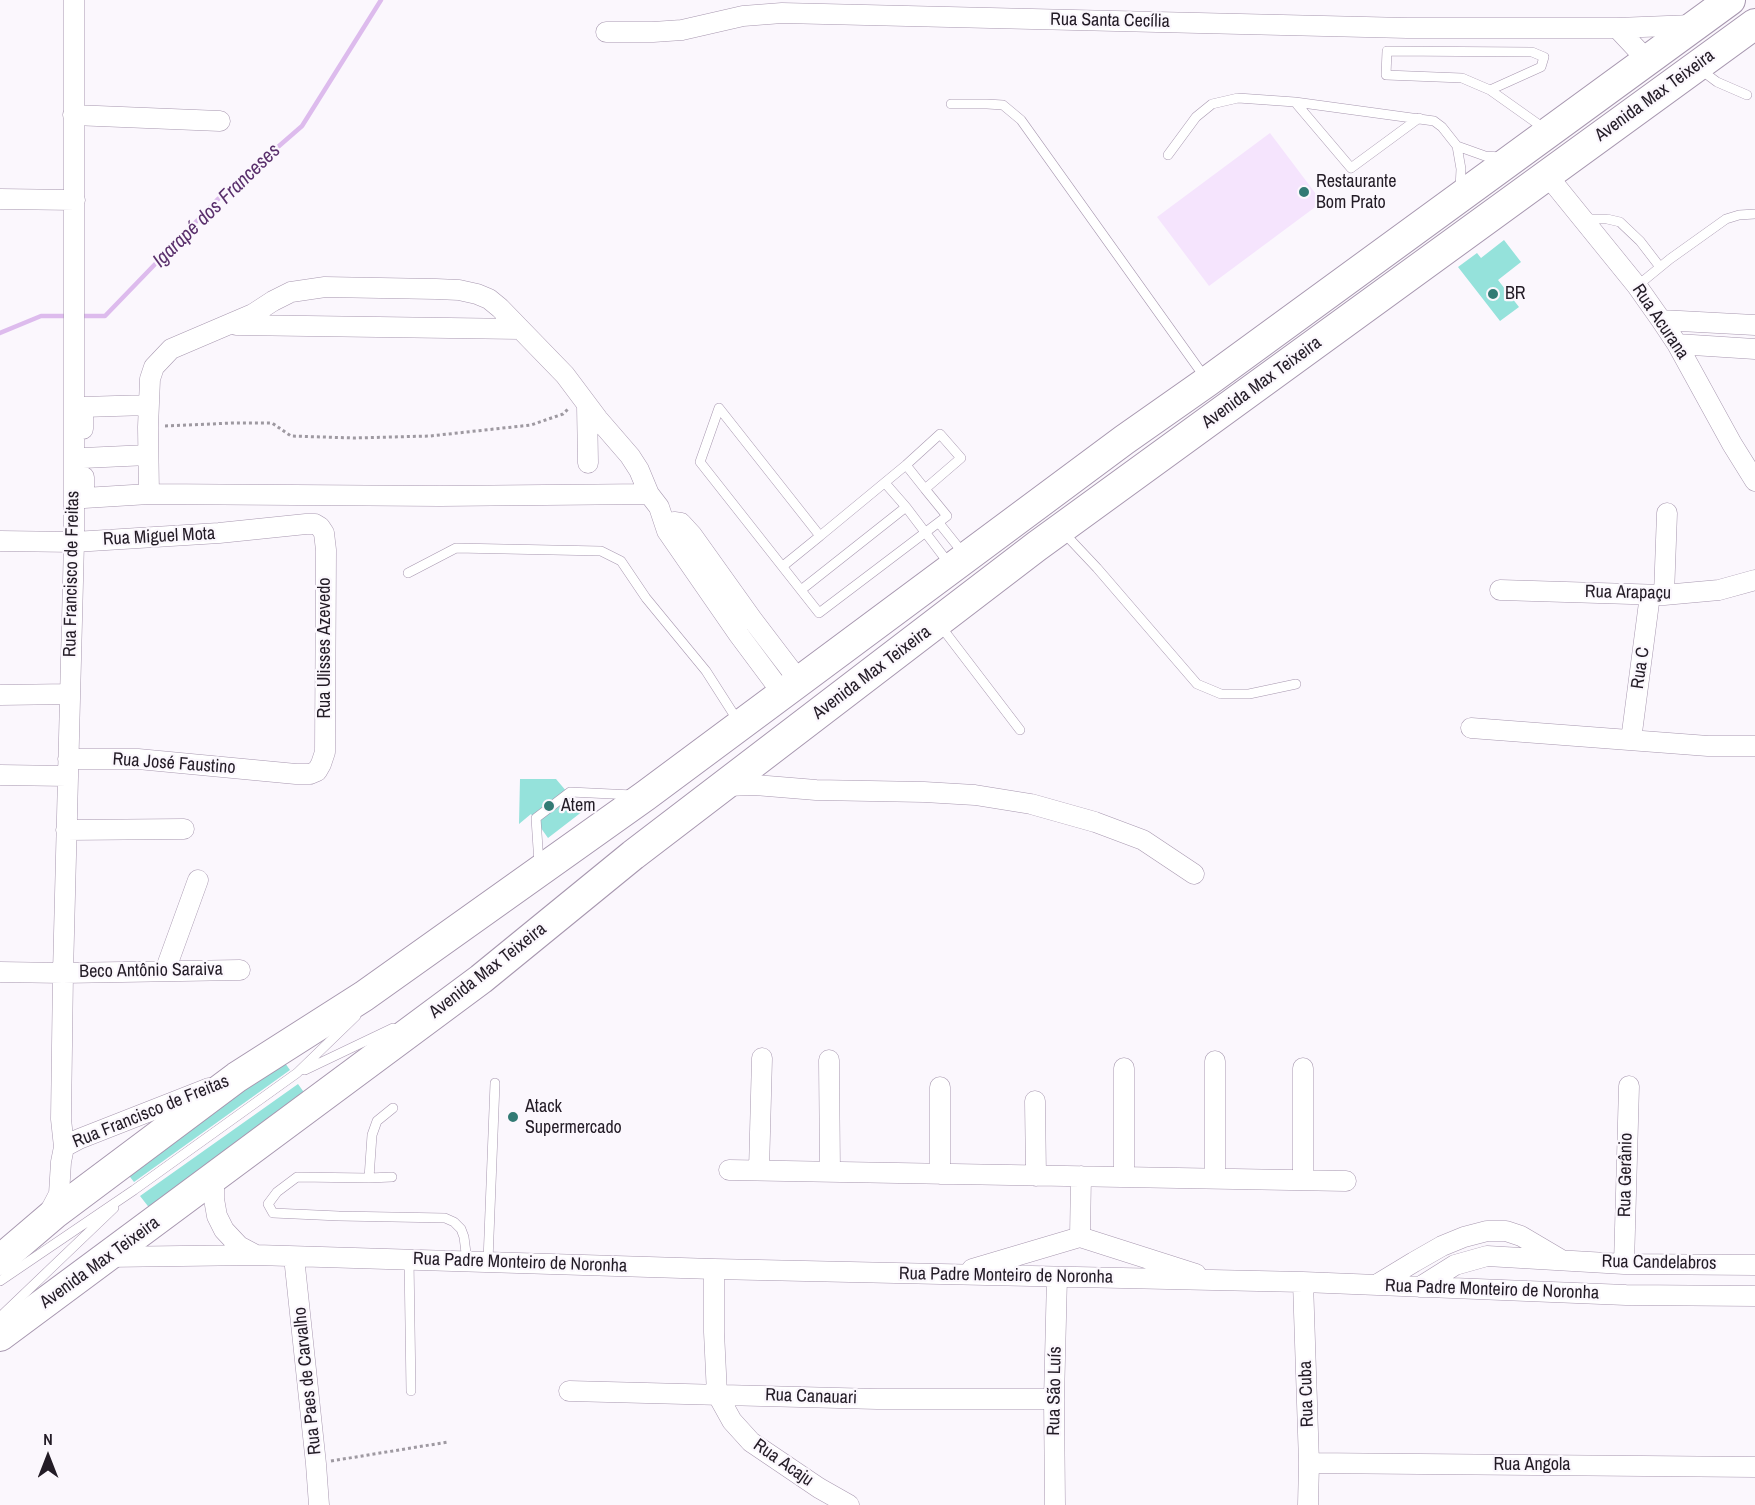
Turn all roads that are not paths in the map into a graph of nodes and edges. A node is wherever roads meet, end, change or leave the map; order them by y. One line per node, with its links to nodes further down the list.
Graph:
1 (74, 0): 13 (street, Rua Francisco de Freitas)
2 (1730, 0): 3 (main road, Avenida Max Teixeira)
3 (1696, 25): 4 (street, Rua Santa Cecília); 7 (main road, Avenida Max Teixeira)
4 (1617, 28): 6 (street, Rua Santa Cecília); 7 (street)
5 (1750, 31): 8 (main road, Avenida Max Teixeira)
6 (606, 32)
7 (1648, 61): 16 (main road, Avenida Max Teixeira)
8 (1696, 66): 10 (lane); 20 (main road, Avenida Max Teixeira)
9 (1490, 90): 9 (lane); 16 (lane)
10 (1747, 95)
11 (1295, 102): 14 (lane); 14 (lane); 18 (lane)
12 (951, 104): 34 (lane)
13 (73, 115): 15 (street); 23 (street, Rua Francisco de Freitas)
14 (1419, 118): 17 (lane)
15 (220, 121)
16 (1550, 132): 19 (main road, Avenida Max Teixeira)
17 (1457, 146): 19 (lane); 21 (lane)
18 (1168, 154)
19 (1516, 157): 21 (main road, Avenida Max Teixeira)
20 (1547, 175): 25 (street, Rua Acurana); 50 (main road, Avenida Max Teixeira)
21 (1458, 197): 34 (main road, Avenida Max Teixeira)
22 (0, 199): 23 (street)
23 (75, 200): 54 (street, Rua Francisco de Freitas)
24 (1755, 214): 26 (lane)
25 (1584, 219): 26 (lane); 27 (street, Rua Acurana)
26 (1660, 267): 27 (lane)
27 (1637, 286): 28 (street, Rua Acurana)
28 (1661, 320): 30 (street); 32 (street, Rua Acurana)
29 (230, 325): 31 (street); 31 (street); 36 (street)
30 (1755, 326)
31 (520, 329): 35 (street)
32 (1677, 344): 33 (street); 41 (street, Rua Acurana)
33 (1755, 349)
34 (1208, 381): 55 (main road, Avenida Max Teixeira)
35 (583, 401): 39 (street); 45 (street)
36 (148, 405): 37 (street); 38 (street)
37 (148, 455): 38 (street); 44 (street)
38 (83, 458): 44 (street)
39 (588, 463)
40 (906, 465): 42 (lane); 43 (lane); 43 (lane)
41 (1755, 481)
42 (885, 483): 46 (lane); 52 (lane)
43 (925, 489): 48 (lane)
44 (149, 494): 45 (street)
45 (654, 500): 64 (street)
46 (906, 507): 51 (lane); 59 (lane)
47 (1667, 513): 61 (street, Rua C)
48 (939, 523): 51 (lane); 55 (lane)
49 (281, 528): 54 (street, Rua Miguel Mota); 73 (street, Rua Ulisses Azevedo)
50 (1060, 529): 62 (main road, Avenida Max Teixeira); 63 (lane)
51 (925, 533): 55 (lane); 59 (lane)
52 (820, 536): 56 (lane); 56 (lane)
53 (0, 541): 54 (street, Rua Miguel Mota)
54 (74, 542): 65 (street, Rua Francisco de Freitas)
55 (959, 563): 64 (main road, Avenida Max Teixeira)
56 (783, 566): 59 (lane)
57 (408, 573): 67 (lane)
58 (1755, 580): 61 (street, Rua Arapaçu)
59 (801, 590)
60 (1500, 590): 61 (street, Rua Arapaçu)
61 (1657, 595): 70 (street, Rua C)
62 (938, 623): 69 (lane); 75 (main road, Avenida Max Teixeira)
63 (1296, 684)
64 (791, 688): 67 (main road, Avenida Max Teixeira)
65 (70, 694): 66 (street); 72 (street, Rua Francisco de Freitas)
66 (0, 695)
67 (741, 726): 76 (main road, Avenida Max Teixeira)
68 (1471, 728): 70 (street)
69 (1020, 730)
70 (1631, 740): 71 (street)
71 (1755, 746)
72 (68, 768): 73 (street, Rua José Faustino); 74 (street, Rua José Faustino); 78 (street, Rua Francisco de Freitas)
73 (280, 772)
74 (0, 775)
75 (724, 786): 80 (street); 87 (main road, Avenida Max Teixeira)
76 (645, 796): 79 (main road, Avenida Max Teixeira); 79 (lane)
77 (184, 829): 78 (street)
78 (66, 830): 86 (street, Rua Francisco de Freitas)
79 (539, 872): 82 (main road, Avenida Max Teixeira)
80 (1194, 874)
81 (198, 880): 85 (street)
82 (408, 966): 95 (lane); 96 (main road, Avenida Max Teixeira)
83 (240, 970): 85 (street, Beco Antônio Saraiva)
84 (0, 972): 86 (street, Beco Antônio Saraiva)
85 (165, 972): 86 (street, Beco Antônio Saraiva)
86 (63, 973): 102 (street, Rua Francisco de Freitas)
87 (450, 1002): 88 (lane); 111 (main road, Avenida Max Teixeira)
88 (409, 1021)
89 (399, 1026): 95 (lane)
90 (762, 1058): 104 (street)
91 (829, 1060): 105 (street)
92 (1215, 1061): 113 (street)
93 (1124, 1068): 110 (street)
94 (1303, 1068): 114 (street)
95 (297, 1073): 116 (lane)
96 (237, 1077): 102 (street, Rua Francisco de Freitas); 117 (main road, Avenida Max Teixeira)
97 (495, 1083): 126 (lane)
98 (1629, 1086): 127 (street, Rua Gerânio)
99 (940, 1087): 106 (street)
100 (1035, 1101): 107 (street)
101 (393, 1108): 112 (lane)
102 (64, 1147): 117 (street, Rua Francisco de Freitas)
103 (729, 1170): 104 (street)
104 (759, 1170): 105 (street)
105 (830, 1172): 106 (street)
106 (940, 1174): 107 (street)
107 (1036, 1176): 108 (street)
108 (1081, 1176): 110 (street); 118 (street)
109 (392, 1177): 112 (lane)
110 (1124, 1177): 113 (street)
111 (214, 1178): 119 (street); 120 (main road, Avenida Max Teixeira)
112 (369, 1178): 125 (lane)
113 (1215, 1178): 114 (street)
114 (1303, 1180): 115 (street)
115 (1346, 1181)
116 (134, 1190): 132 (lane); 138 (lane)
117 (43, 1223): 123 (main road, Avenida Max Teixeira)
118 (1080, 1237): 130 (street); 133 (street)
119 (256, 1255): 120 (street, Rua Padre Monteiro de Noronha); 121 (street, Rua Padre Monteiro de Noronha)
120 (107, 1257): 139 (main road, Avenida Max Teixeira)
121 (294, 1257): 122 (street, Rua Padre Monteiro de Noronha); 146 (street, Rua Paes de Carvalho)
122 (409, 1259): 125 (street, Rua Padre Monteiro de Noronha); 140 (lane)
123 (0, 1260)
124 (1562, 1260): 127 (street, Rua Candelabros); 135 (street, Rua Candelabros); 136 (street, Rua Candelabros)
125 (467, 1261): 126 (street, Rua Padre Monteiro de Noronha)
126 (488, 1261): 129 (street, Rua Padre Monteiro de Noronha)
127 (1624, 1264): 128 (street, Rua Candelabros)
128 (1755, 1265)
129 (714, 1269): 130 (street, Rua Padre Monteiro de Noronha); 142 (street, Rua Acaju)
130 (952, 1275): 131 (street, Rua Padre Monteiro de Noronha)
131 (1057, 1277): 133 (street, Rua Padre Monteiro de Noronha); 143 (street, Rua São Luís)
132 (0, 1281)
133 (1219, 1281): 134 (street, Rua Padre Monteiro de Noronha)
134 (1303, 1282): 135 (street, Rua Padre Monteiro de Noronha); 144 (street, Rua Cuba)
135 (1376, 1285): 136 (street, Rua Padre Monteiro de Noronha)
136 (1420, 1287): 137 (street, Rua Padre Monteiro de Noronha)
137 (1755, 1296)
138 (0, 1317)
139 (0, 1336)
140 (411, 1390)
141 (569, 1390): 142 (street, Rua Canauari)
142 (717, 1394): 143 (street, Rua Canauari); 147 (street, Rua Acaju)
143 (1054, 1399): 148 (street, Rua São Luís)
144 (1309, 1463): 145 (street, Rua Angola); 149 (street, Rua Cuba)
145 (1755, 1467)
146 (319, 1505)
147 (849, 1505)
148 (1055, 1505)
149 (1308, 1505)

